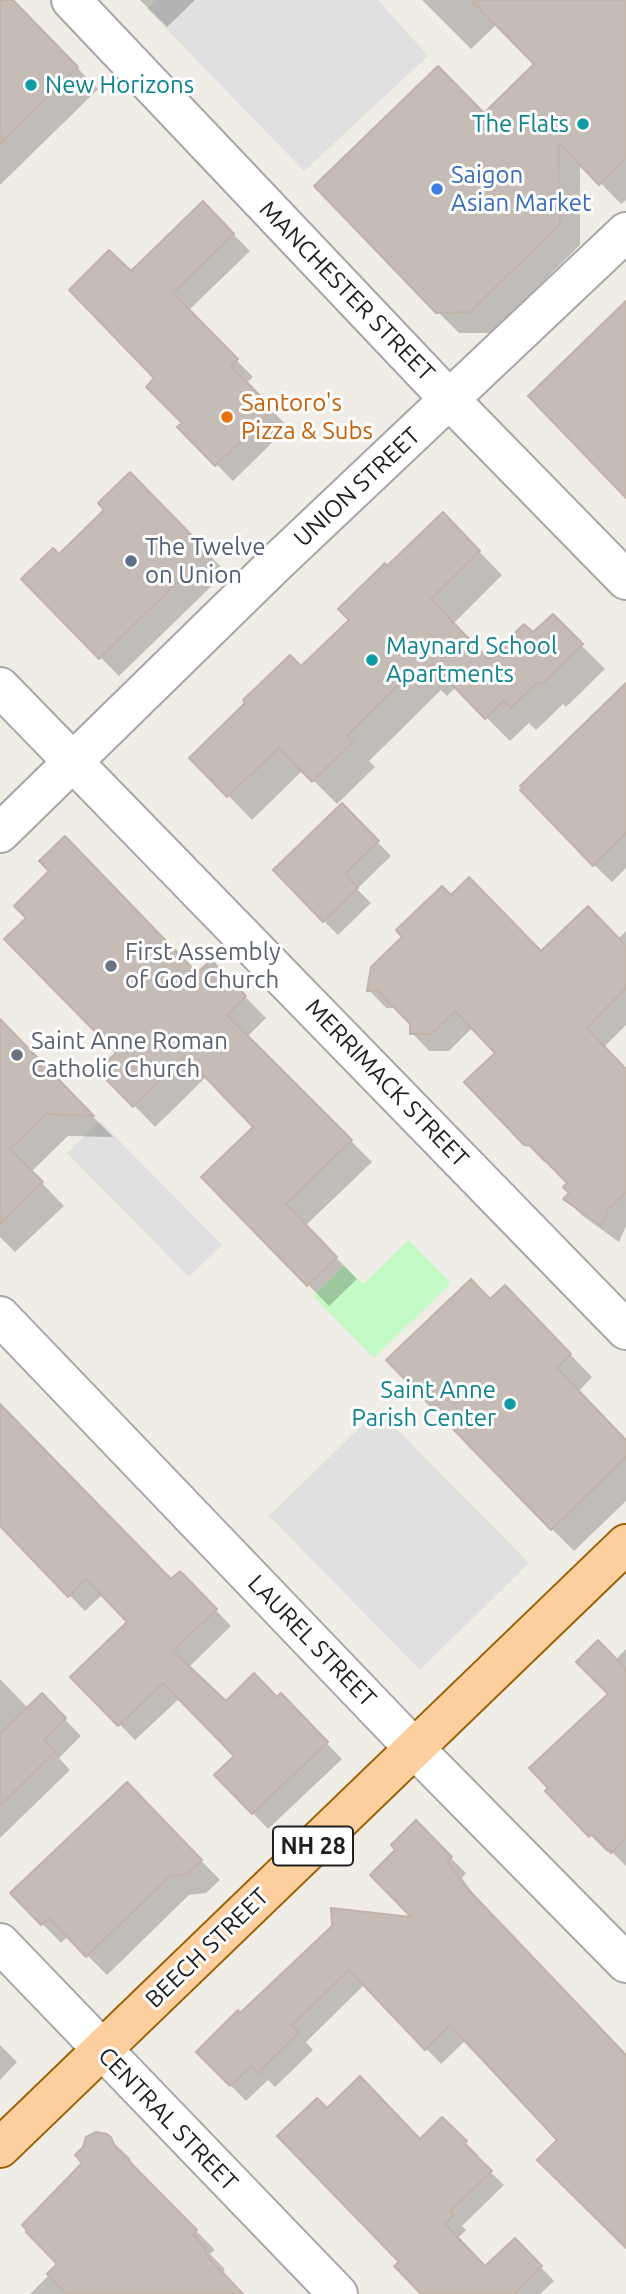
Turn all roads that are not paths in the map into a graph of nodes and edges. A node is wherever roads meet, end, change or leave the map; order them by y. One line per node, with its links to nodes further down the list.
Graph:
1 (71, 0): 3 (street, MANCHESTER STREET)
2 (626, 232): 3 (street, UNION STREET)
3 (450, 400): 4 (street, MANCHESTER STREET); 6 (street, UNION STREET)
4 (626, 580)
5 (0, 687): 6 (street, MERRIMACK STREET)
6 (74, 761): 7 (street, UNION STREET); 9 (street, MERRIMACK STREET)
7 (0, 833)
8 (0, 1316): 11 (street, LAUREL STREET)
9 (626, 1330)
10 (626, 1544): 11 (main road, BEECH STREET / NH 28)
11 (414, 1748): 13 (street, LAUREL STREET); 14 (main road, BEECH STREET / NH 28)
12 (0, 1943): 14 (street, CENTRAL STREET)
13 (626, 1963)
14 (102, 2050): 15 (main road, BEECH STREET / NH 28); 16 (street, CENTRAL STREET)
15 (0, 2148)
16 (338, 2294)

